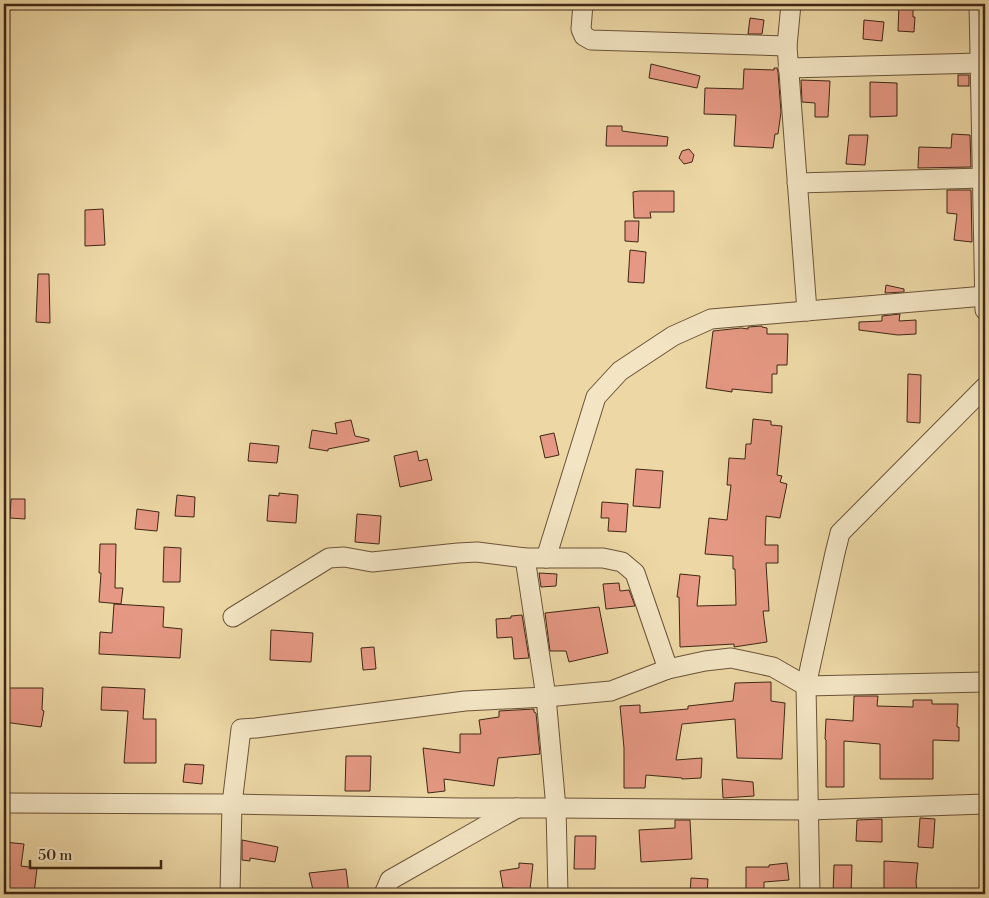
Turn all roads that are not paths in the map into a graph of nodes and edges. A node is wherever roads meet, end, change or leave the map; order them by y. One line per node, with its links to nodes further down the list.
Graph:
1 (583, 4): 5 (street)
2 (791, 4): 5 (street)
3 (979, 4): 4 (street)
4 (982, 40): 6 (street)
5 (787, 46): 7 (street)
6 (980, 63): 7 (street); 8 (street)
7 (788, 68): 9 (street)
8 (983, 178): 9 (street); 10 (street)
9 (797, 183): 12 (street)
10 (985, 286): 11 (street); 12 (street)
11 (985, 310)
12 (808, 311): 15 (street)
13 (985, 387): 19 (street)
14 (525, 558): 15 (street); 16 (street); 20 (street)
15 (546, 558): 17 (street)
16 (233, 616)
17 (668, 669): 19 (street); 20 (street)
18 (985, 682): 19 (street)
19 (806, 686): 26 (street)
20 (546, 697): 22 (street); 25 (street)
21 (4, 803): 22 (street)
22 (232, 804): 24 (street); 27 (street)
23 (985, 804): 26 (street)
24 (518, 808): 25 (street); 28 (street)
25 (556, 808): 26 (street); 29 (street)
26 (808, 810): 30 (street)
27 (230, 894)
28 (384, 894)
29 (558, 894)
30 (810, 894)

